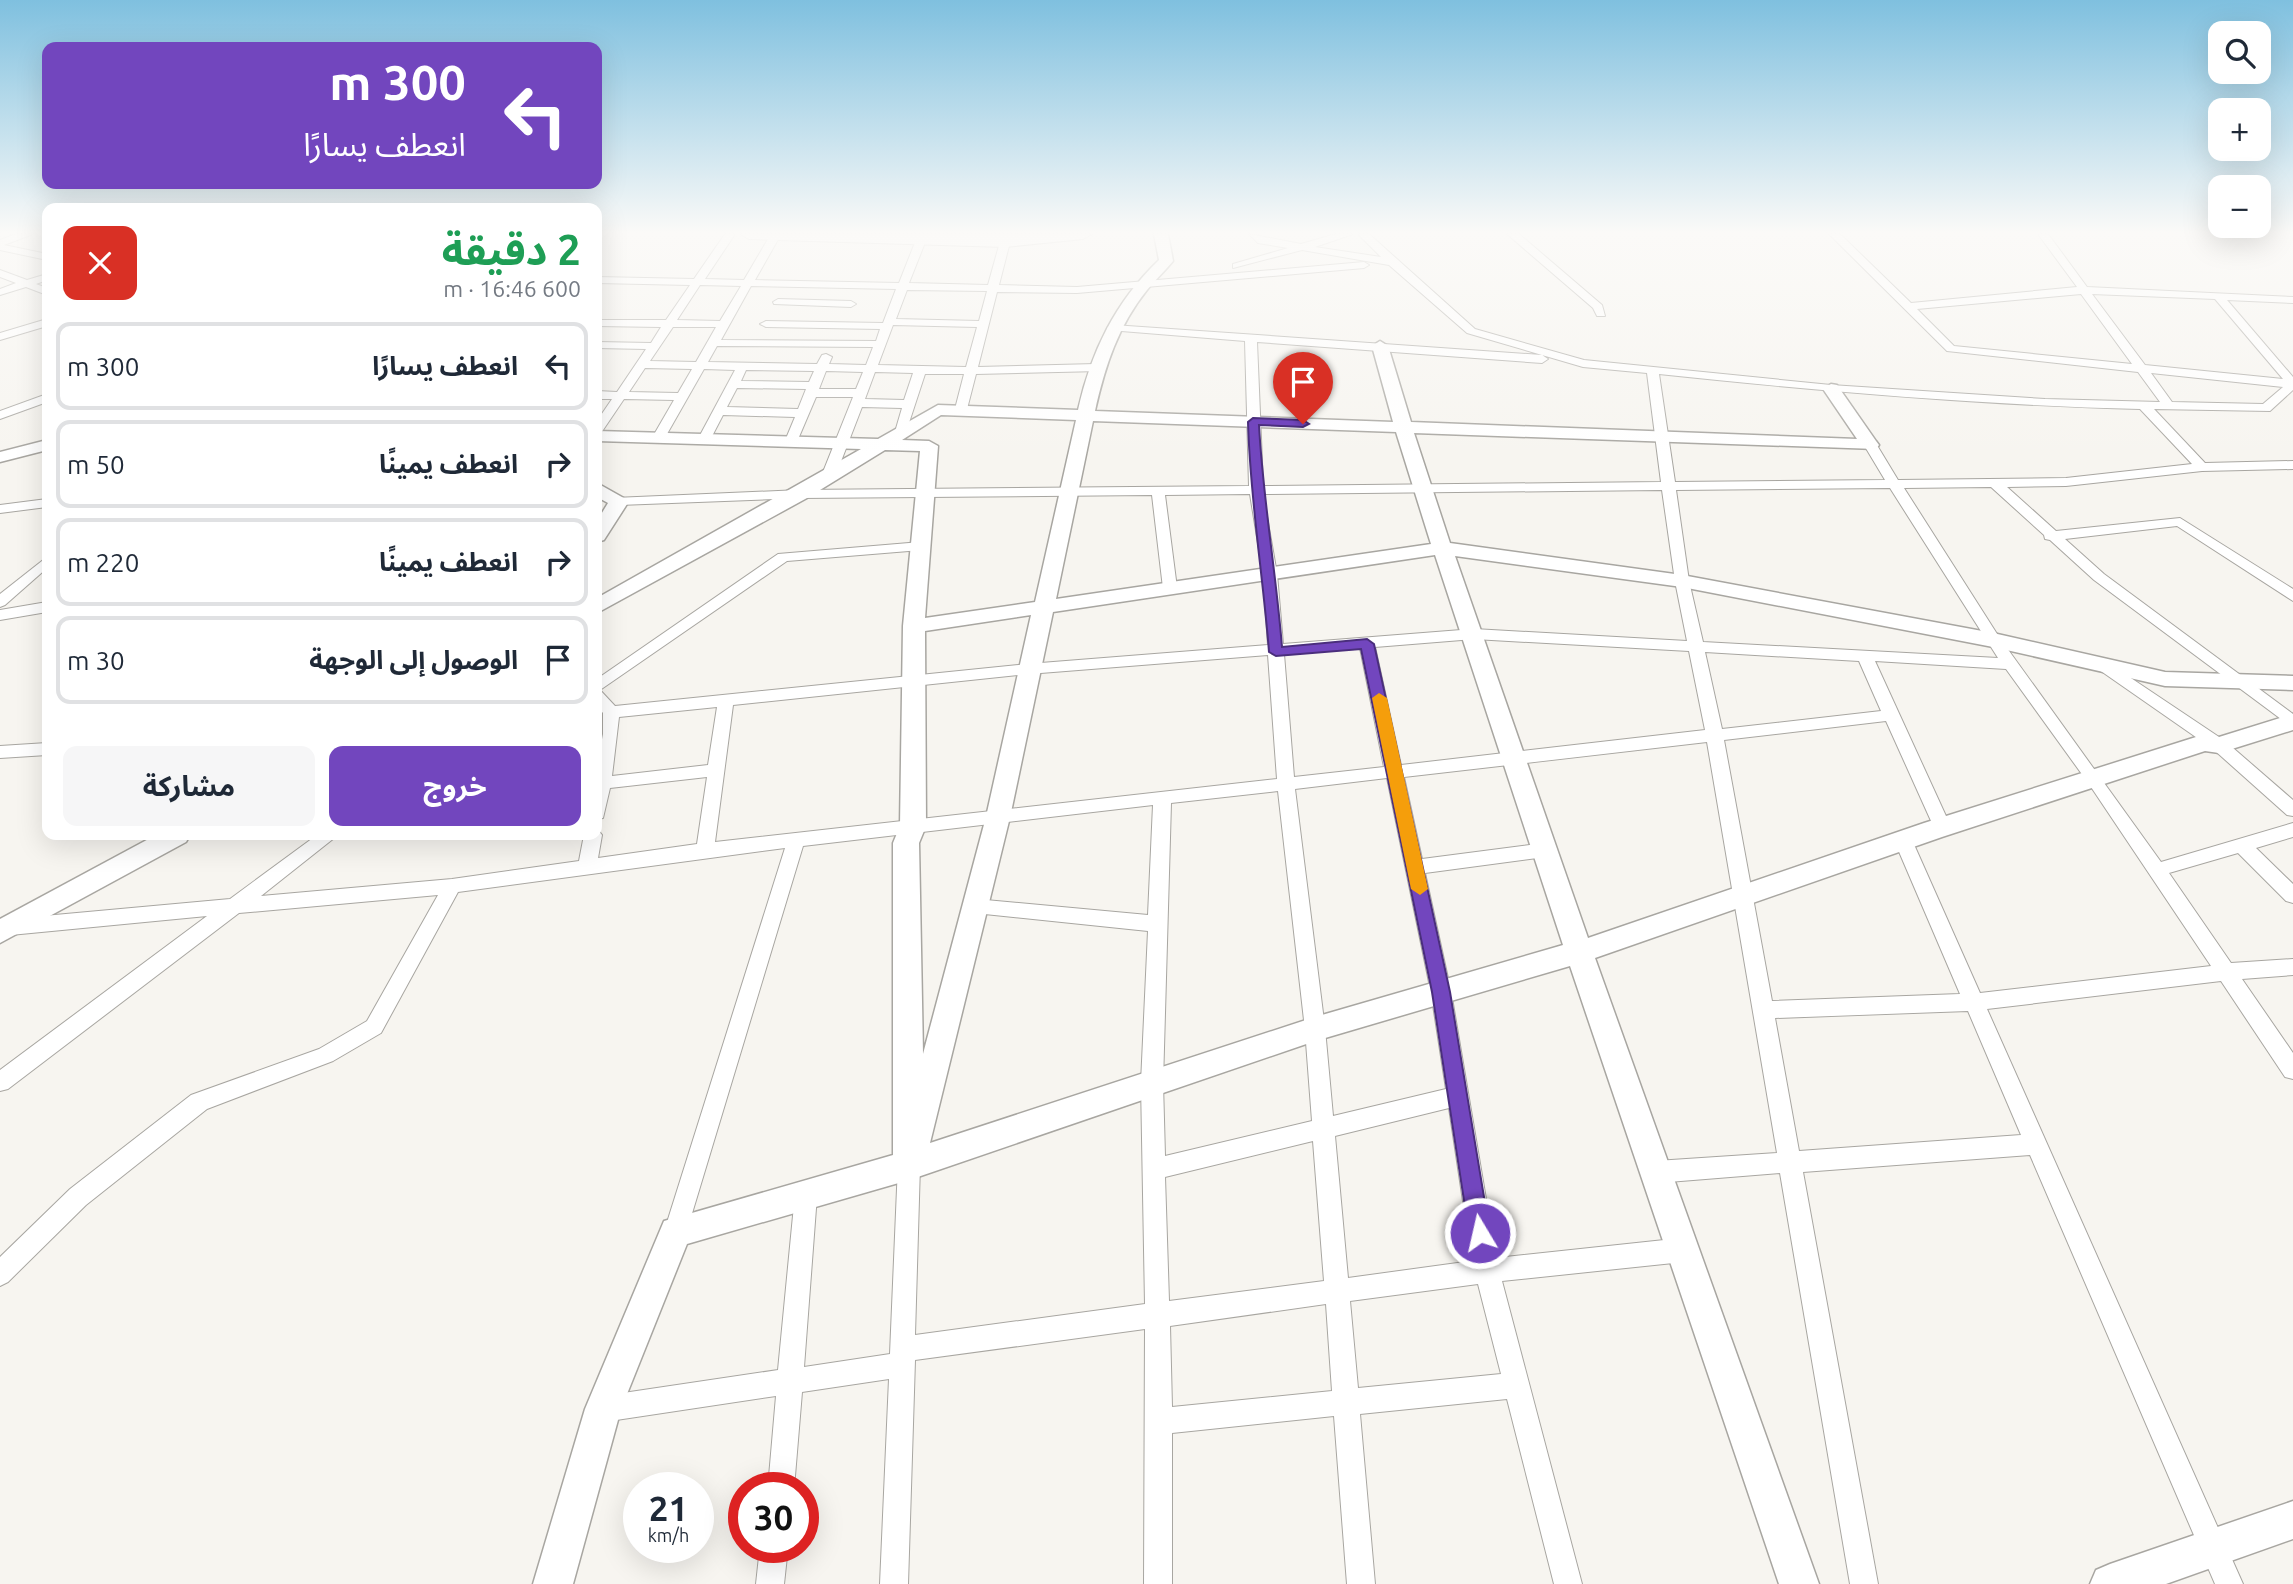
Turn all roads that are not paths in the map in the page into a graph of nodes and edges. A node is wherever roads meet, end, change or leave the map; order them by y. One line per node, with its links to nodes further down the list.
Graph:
1 (679, 308): 16 (street)
2 (733, 308): 17 (street)
3 (776, 308): 18 (street)
4 (849, 308): 21 (street)
5 (895, 308): 19 (street)
6 (987, 308): 20 (street)
7 (1127, 308): 22 (street)
8 (1445, 308): 32 (street)
9 (1598, 308): 13 (street)
10 (1909, 308): 39 (street)
11 (2097, 308): 39 (street)
12 (2228, 308): 44 (street)
13 (1601, 314)
14 (602, 323): 16 (street)
15 (42, 324): 23 (street)
16 (668, 324): 17 (street); 30 (street)
17 (724, 324): 25 (street)
18 (766, 324): 21 (street); 26 (street)
19 (889, 324): 20 (street); 21 (street); 28 (street)
20 (983, 324): 41 (street)
21 (841, 326)
22 (1113, 328): 24 (street); 38 (street)
23 (0, 337)
24 (1251, 339): 31 (street); 60 (street)
25 (713, 343): 26 (street); 34 (street)
26 (755, 343): 27 (street)
27 (831, 344): 28 (street); 36 (street)
28 (881, 344): 37 (street)
29 (602, 345): 30 (street)
30 (652, 346): 33 (street)
31 (1380, 346): 32 (street); 62 (street)
32 (1583, 363): 42 (street)
33 (640, 364): 34 (street); 48 (street)
34 (701, 365): 35 (street); 49 (street)
35 (743, 365): 36 (street); 43 (street)
36 (822, 367): 37 (street); 45 (street)
37 (871, 368): 40 (street); 50 (street)
38 (1096, 368): 41 (street); 59 (street)
39 (2140, 368): 44 (street); 54 (street)
40 (920, 369): 41 (street); 52 (street)
41 (971, 370): 55 (street)
42 (1652, 370): 46 (street); 67 (street)
43 (733, 384): 45 (street); 56 (street)
44 (2293, 384): 54 (street)
45 (813, 389): 50 (street); 58 (street)
46 (1831, 389): 53 (street); 70 (street)
47 (602, 395): 48 (street)
48 (620, 396): 49 (street); 61 (street)
49 (682, 397): 64 (street)
50 (860, 398): 52 (street); 69 (street)
51 (42, 400): 57 (street)
52 (909, 404): 65 (street)
53 (2143, 405): 54 (street); 74 (street)
54 (2168, 405)
55 (961, 409): 59 (street); 65 (street)
56 (719, 411): 58 (street); 66 (street)
57 (2, 413)
58 (803, 413): 68 (street)
59 (1087, 415): 60 (street); 83 (street)
60 (1253, 422): 62 (street); 81 (street)
61 (602, 423)
62 (1403, 428): 67 (street); 79 (street)
63 (602, 436): 64 (street)
64 (658, 438): 66 (street)
65 (892, 438): 69 (street); 75 (street); 84 (street)
66 (704, 439): 68 (street)
67 (1662, 439): 70 (street); 78 (street)
68 (791, 441): 69 (street)
69 (842, 442): 75 (street)
70 (1870, 445): 77 (street)
71 (42, 446): 72 (street)
72 (0, 457)
73 (2293, 465): 74 (street)
74 (2202, 467): 76 (street)
75 (828, 477): 85 (street)
76 (1995, 482): 77 (street); 90 (street)
77 (1897, 483): 78 (street); 105 (street)
78 (1668, 486): 79 (street); 95 (street)
79 (1421, 490): 81 (street); 92 (street)
80 (1158, 491): 81 (street); 83 (street); 96 (street)
81 (1256, 491): 94 (street)
82 (602, 492): 86 (street)
83 (1069, 492): 84 (street); 100 (street)
84 (925, 493): 85 (street); 91 (street)
85 (800, 494): 86 (street); 99 (street)
86 (619, 501): 89 (street)
87 (42, 504): 88 (street)
88 (0, 509)
89 (602, 529)
90 (2050, 536): 97 (street); 114 (street)
91 (920, 545): 103 (street); 115 (street)
92 (1443, 548): 94 (street); 95 (street); 104 (street)
93 (42, 565): 98 (street)
94 (1270, 574): 96 (street); 108 (street)
95 (1682, 581): 105 (street); 107 (street)
96 (1170, 588): 100 (street)
97 (2293, 596)
98 (0, 602)
99 (602, 604)
100 (1042, 607): 103 (street); 112 (street)
101 (42, 608): 102 (street)
102 (0, 615)
103 (914, 626): 113 (street)
104 (1474, 634): 106 (street); 107 (street); 126 (street)
105 (1993, 640): 110 (street); 111 (street)
106 (1367, 644): 108 (street); 128 (street)
107 (1695, 645): 109 (street); 122 (street)
108 (1276, 652): 112 (street); 131 (street)
109 (1864, 655): 110 (street); 120 (street)
110 (2011, 664): 129 (street)
111 (2104, 665): 114 (street); 123 (street)
112 (1028, 669): 113 (street); 134 (street)
113 (914, 680): 117 (street); 135 (street)
114 (2236, 681): 116 (street); 121 (street)
115 (602, 683)
116 (2293, 683)
117 (726, 700): 119 (street); 127 (street)
118 (602, 701): 119 (street)
119 (611, 712): 130 (street)
120 (1891, 715): 122 (street); 136 (street)
121 (2293, 722): 123 (street)
122 (1715, 737): 126 (street); 150 (street)
123 (2219, 745): 129 (street); 133 (street)
124 (42, 749): 125 (street)
125 (0, 752)
126 (1514, 758): 128 (street); 145 (street)
127 (716, 770): 130 (street); 144 (street)
128 (1396, 772): 131 (street); 147 (street)
129 (2095, 780): 136 (street); 148 (street)
130 (602, 783)
131 (1286, 785): 132 (street); 162 (street)
132 (1162, 799): 134 (street); 154 (street)
133 (2293, 810)
134 (998, 817): 135 (street); 153 (street)
135 (913, 826): 141 (street); 170 (street)
136 (1942, 827): 142 (street)
137 (2293, 830): 143 (street)
138 (168, 840): 155 (street)
139 (322, 840): 152 (street)
140 (592, 840): 146 (street)
141 (796, 840): 144 (street); 174 (street)
142 (1903, 840): 150 (street); 160 (street)
143 (2242, 845): 148 (street); 151 (street)
144 (705, 850): 146 (street)
145 (1545, 850): 147 (street); 156 (street)
146 (587, 867): 149 (street)
147 (1415, 867): 159 (street)
148 (2155, 870): 158 (street)
149 (452, 886): 152 (street); 177 (street)
150 (1742, 895): 156 (street); 161 (street)
151 (2293, 897)
152 (235, 906): 155 (street); 164 (street)
153 (975, 906): 154 (street); 170 (street)
154 (1158, 924): 165 (street)
155 (3, 929)
156 (1579, 952): 159 (street); 172 (street)
157 (2293, 967): 158 (street)
158 (2225, 972): 160 (street); 163 (street)
159 (1441, 992): 162 (street); 166 (street)
160 (1973, 1002): 161 (street); 168 (street)
161 (1762, 1010): 169 (street)
162 (1315, 1029): 165 (street); 167 (street)
163 (2291, 1063)
164 (0, 1082)
165 (1152, 1083): 170 (street); 171 (street)
166 (1458, 1096): 167 (street); 176 (street)
167 (1323, 1129): 171 (street); 178 (street)
168 (2035, 1144): 169 (street); 188 (street)
169 (1790, 1162): 172 (street); 197 (street)
170 (909, 1165): 173 (street); 180 (street)
171 (1154, 1169): 179 (street)
172 (1656, 1172): 175 (street)
173 (806, 1195): 174 (street); 181 (street)
174 (676, 1232): 184 (street)
175 (1682, 1250): 176 (street); 196 (street)
176 (1487, 1271): 178 (street); 182 (street)
177 (0, 1275)
178 (1337, 1291): 179 (street); 183 (street)
179 (1157, 1315): 180 (street); 185 (street)
180 (902, 1357): 181 (street); 192 (street)
181 (790, 1381): 184 (street); 186 (street)
182 (1516, 1385): 183 (street); 195 (street)
183 (1346, 1402): 185 (street); 194 (street)
184 (603, 1409): 190 (street)
185 (1159, 1421): 193 (street)
186 (781, 1472)
187 (2293, 1520): 188 (street)
188 (2211, 1548): 198 (street); 199 (street)
189 (772, 1563): 191 (street)
190 (553, 1584)
191 (770, 1584)
192 (894, 1584)
193 (1158, 1584)
194 (1361, 1584)
195 (1568, 1584)
196 (1798, 1584)
197 (1864, 1584)
198 (2110, 1584)
199 (2230, 1584)

